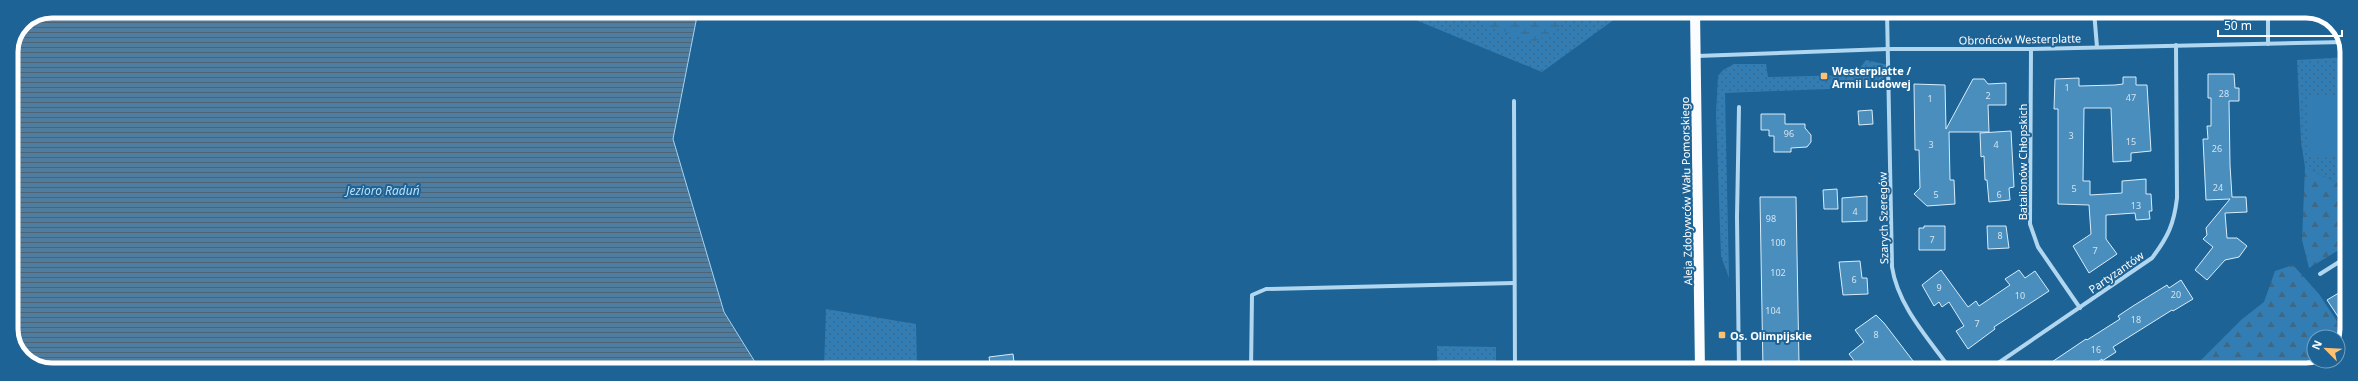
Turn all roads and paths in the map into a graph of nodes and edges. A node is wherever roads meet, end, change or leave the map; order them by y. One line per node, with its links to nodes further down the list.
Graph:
1 (1695, 18): 11 (main road, Aleja Zdobywców Wału Pomorskiego)
2 (1887, 18): 9 (street, Szarych Szeregów)
3 (2095, 18): 8 (street)
4 (2268, 18): 6 (street)
5 (2338, 42): 6 (street, Obrońców Westerplatte)
6 (2268, 44): 7 (street, Obrońców Westerplatte)
7 (2176, 45): 8 (street, Obrońców Westerplatte); 17 (street, Partyzantów)
8 (2097, 47): 10 (street, Obrońców Westerplatte)
9 (1887, 49): 10 (street, Obrońców Westerplatte); 11 (street, Obrońców Westerplatte); 22 (street, Szarych Szeregów)
10 (2031, 49): 17 (street, Batalionów Chłopskich)
11 (1696, 56): 20 (main road, Aleja Zdobywców Wału Pomorskiego)
12 (1514, 101): 16 (street)
13 (1739, 107): 21 (street)
14 (2340, 261): 15 (street)
15 (2320, 274)
16 (1514, 283): 18 (street); 19 (street)
17 (2080, 308): 23 (street, Partyzantów)
18 (1251, 363)
19 (1515, 363)
20 (1700, 363)
21 (1739, 363)
22 (1946, 363)
23 (1998, 363)

